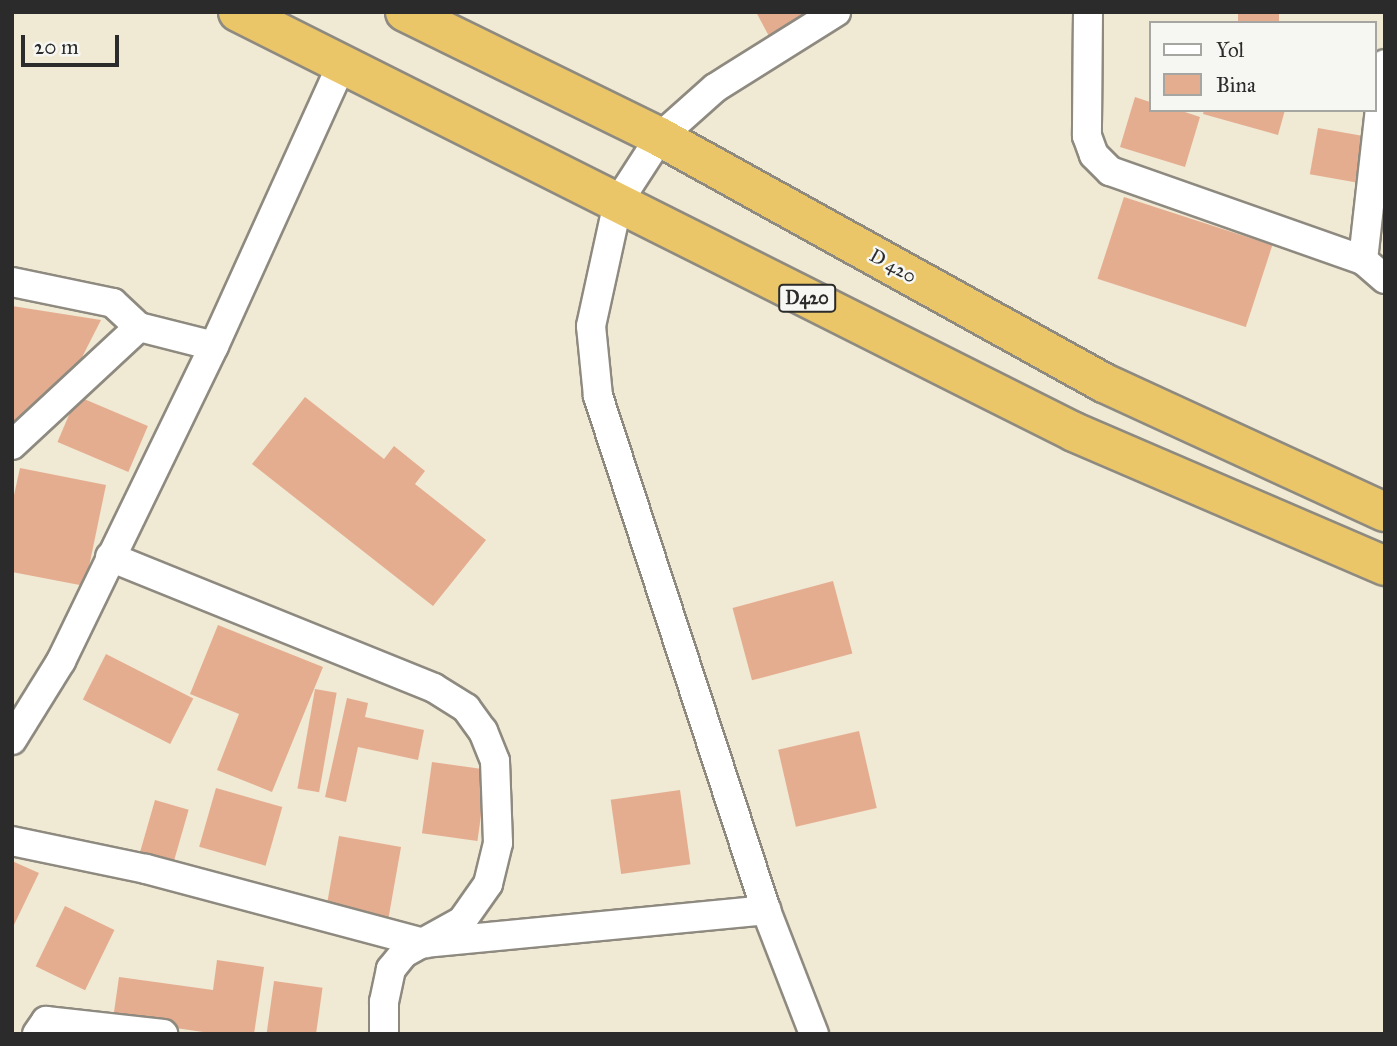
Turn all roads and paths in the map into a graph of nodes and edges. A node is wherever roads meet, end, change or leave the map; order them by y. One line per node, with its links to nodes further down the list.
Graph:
1 (238, 12): 5 (highway, D420)
2 (405, 12): 7 (highway, D 420)
3 (836, 12): 7 (street)
4 (1088, 12): 10 (street)
5 (342, 64): 9 (highway, D420); 14 (street)
6 (1385, 64): 8 (street)
7 (660, 137): 9 (street); 16 (highway, D 420)
8 (1379, 172): 10 (street)
9 (618, 202): 18 (highway, D420); 21 (street)
10 (1363, 260): 11 (street)
11 (1385, 279)
12 (12, 282): 13 (street)
13 (139, 327): 14 (street); 15 (street)
14 (214, 346): 17 (street)
15 (12, 445)
16 (1385, 512)
17 (110, 556): 19 (street); 22 (street)
18 (1385, 566)
19 (12, 740)
20 (12, 841): 22 (street)
21 (766, 910): 22 (street); 26 (street)
22 (425, 943): 25 (street)
23 (37, 1034): 24 (street)
24 (163, 1034)
25 (384, 1034)
26 (814, 1034)

